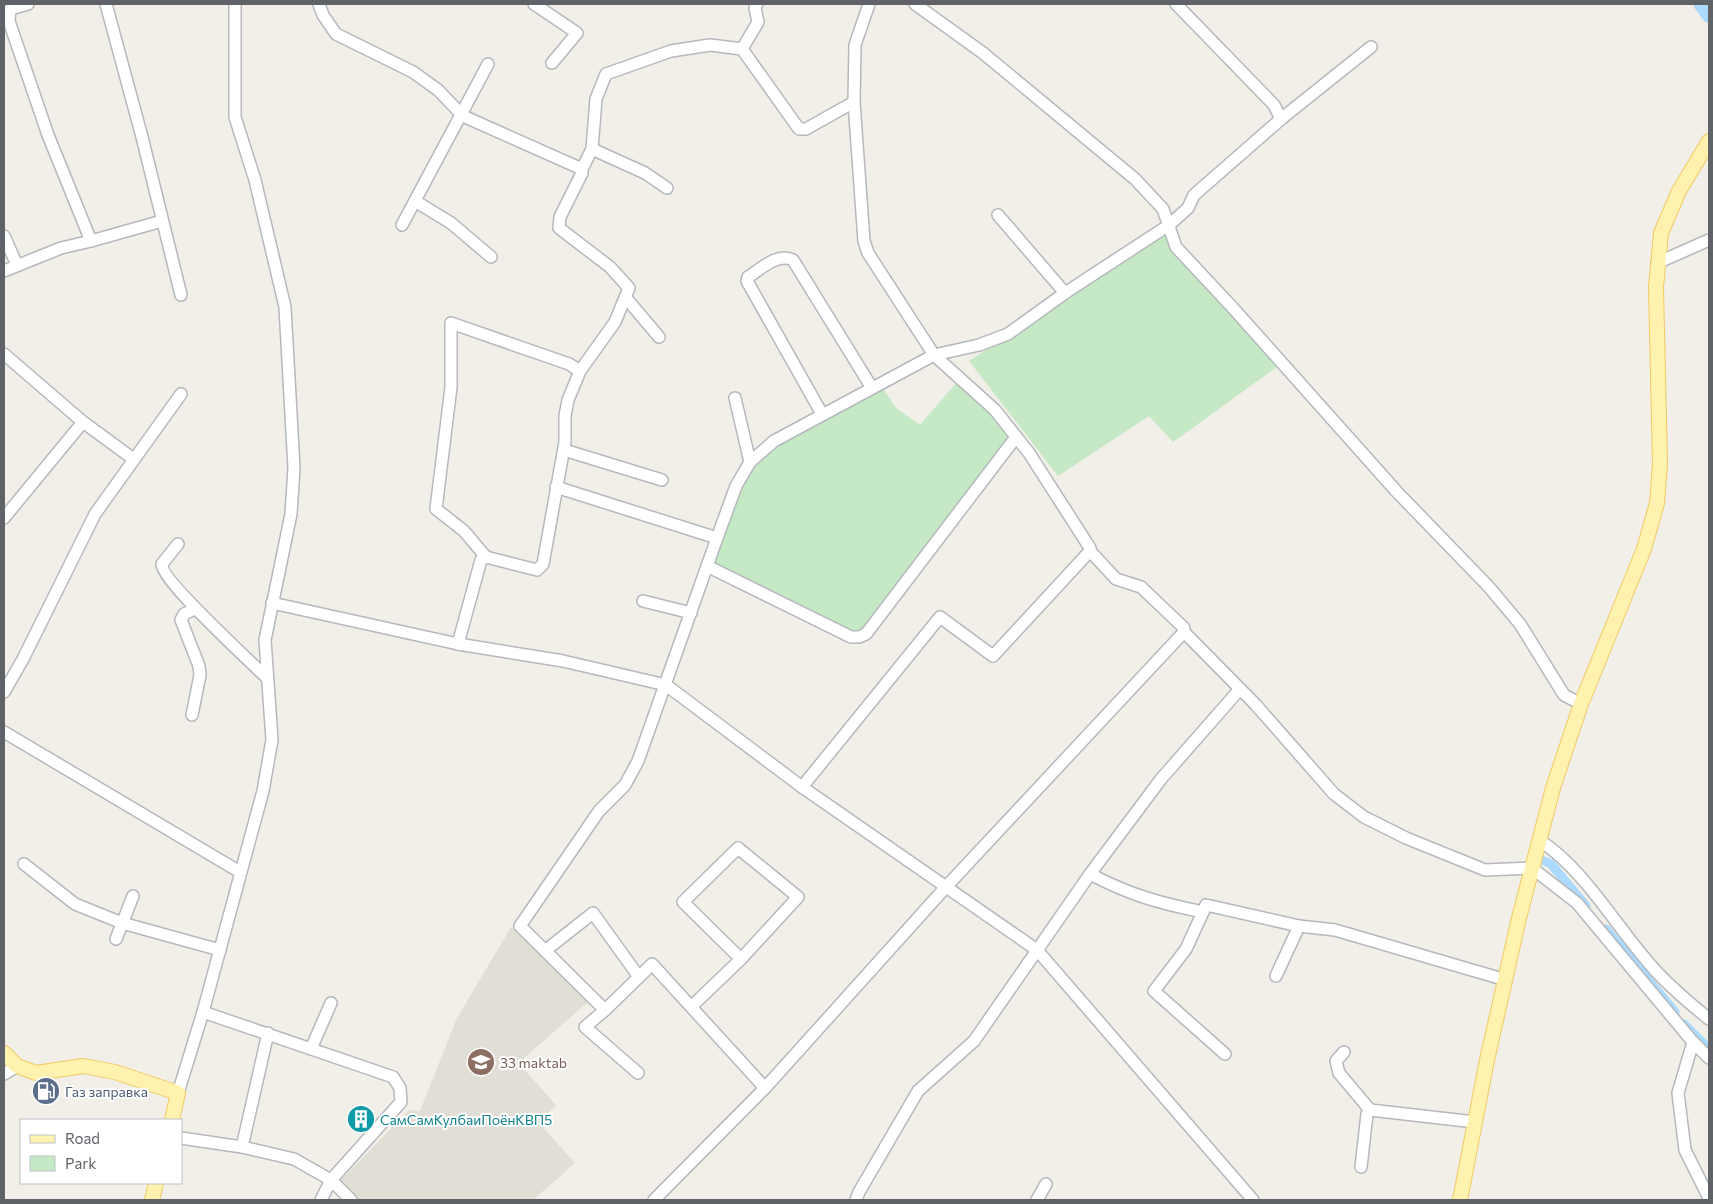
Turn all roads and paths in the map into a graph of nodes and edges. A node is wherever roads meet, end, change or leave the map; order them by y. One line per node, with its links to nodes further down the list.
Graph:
1 (28, 4): 10 (street)
2 (106, 4): 24 (street)
3 (235, 4): 59 (street)
4 (319, 4): 16 (street)
5 (534, 4): 13 (street)
6 (757, 4): 12 (street)
7 (869, 4): 15 (street)
8 (915, 4): 25 (street)
9 (1176, 4): 17 (street)
10 (16, 6): 29 (street)
11 (1371, 47): 17 (street)
12 (742, 49): 15 (street); 19 (street)
13 (552, 63)
14 (488, 64): 16 (street)
15 (854, 102): 39 (street)
16 (462, 116): 20 (street); 22 (street)
17 (1280, 119): 25 (street)
18 (1709, 141): 31 (main road)
19 (592, 149): 20 (street); 21 (street)
20 (582, 169): 36 (street)
21 (667, 188)
22 (415, 201): 26 (street); 30 (street)
23 (998, 215): 34 (street)
24 (162, 222): 29 (street); 35 (street)
25 (1169, 224): 34 (street); 68 (street)
26 (402, 225)
27 (4, 236): 32 (street)
28 (1709, 240): 31 (street)
29 (91, 242): 32 (street)
30 (491, 257)
31 (1658, 262): 68 (main road)
32 (17, 265): 33 (street)
33 (4, 271)
34 (1065, 293): 39 (street)
35 (180, 295)
36 (626, 298): 37 (street); 40 (street)
37 (659, 337)
38 (4, 354): 45 (street)
39 (934, 356): 41 (street); 46 (street)
40 (580, 371): 47 (street); 56 (street)
41 (872, 388): 44 (street); 44 (street)
42 (181, 394): 48 (street)
43 (735, 398): 49 (street)
44 (822, 414): 49 (street)
45 (83, 422): 48 (street); 52 (street)
46 (1016, 436): 55 (street); 57 (street)
47 (564, 450): 50 (street); 51 (street)
48 (132, 462): 67 (street)
49 (750, 462): 53 (street)
50 (662, 480)
51 (556, 488): 53 (street); 56 (street)
52 (4, 518)
53 (716, 538): 57 (street)
54 (178, 544): 60 (street)
55 (1090, 551): 62 (street); 71 (street)
56 (486, 557): 63 (street)
57 (707, 566): 61 (street)
58 (643, 600): 61 (street)
59 (272, 603): 63 (street); 64 (street)
60 (195, 608): 64 (street); 69 (street)
61 (690, 613): 65 (street)
62 (1184, 632): 66 (street); 77 (street)
63 (458, 644): 65 (street)
64 (268, 678): 75 (street)
65 (666, 685): 71 (street); 84 (street)
66 (1240, 689): 74 (street); 76 (street)
67 (4, 692)
68 (1580, 704): 72 (main road)
69 (192, 715)
70 (4, 732): 75 (street)
71 (802, 788): 77 (street)
72 (1539, 840): 74 (main road); 94 (street)
73 (24, 864): 80 (street)
74 (1532, 868): 89 (main road); 96 (street)
75 (240, 872): 83 (street)
76 (1090, 874): 79 (street); 85 (street)
77 (945, 888): 85 (street); 105 (street)
78 (133, 896): 80 (street)
79 (1203, 912): 81 (street); 100 (street)
80 (122, 923): 82 (street); 83 (street)
81 (1299, 926): 87 (street); 89 (street)
82 (116, 939)
83 (220, 950): 93 (street)
84 (546, 950): 88 (street); 92 (street)
85 (1037, 950): 121 (street); 123 (street)
86 (741, 958): 86 (street); 91 (street)
87 (1276, 976)
88 (639, 977): 91 (street); 92 (street)
89 (1506, 980): 109 (main road)
90 (331, 1003): 97 (street)
91 (692, 1006): 105 (street)
92 (605, 1010): 103 (street)
93 (203, 1012): 95 (street); 106 (street)
94 (1709, 1019)
95 (268, 1034): 97 (street); 111 (street)
96 (1693, 1042): 101 (street); 116 (street)
97 (311, 1049): 113 (street)
98 (1344, 1052): 107 (street)
99 (4, 1053): 102 (main road)
100 (1225, 1054)
101 (1709, 1058)
102 (17, 1066): 104 (street); 106 (main road)
103 (638, 1073)
104 (4, 1074)
105 (765, 1088): 120 (street)
106 (178, 1093): 108 (main road)
107 (1370, 1110): 109 (street); 112 (street)
108 (172, 1119)
109 (1475, 1122): 124 (main road)
110 (182, 1138): 111 (street)
111 (242, 1147): 113 (street)
112 (1360, 1167)
113 (331, 1180): 118 (street); 119 (street)
114 (156, 1184): 117 (main road)
115 (1046, 1184): 122 (street)
116 (1709, 1198)
117 (152, 1200)
118 (321, 1200)
119 (351, 1200)
120 (654, 1200)
121 (856, 1200)
122 (1037, 1200)
123 (1253, 1200)
124 (1460, 1200)

